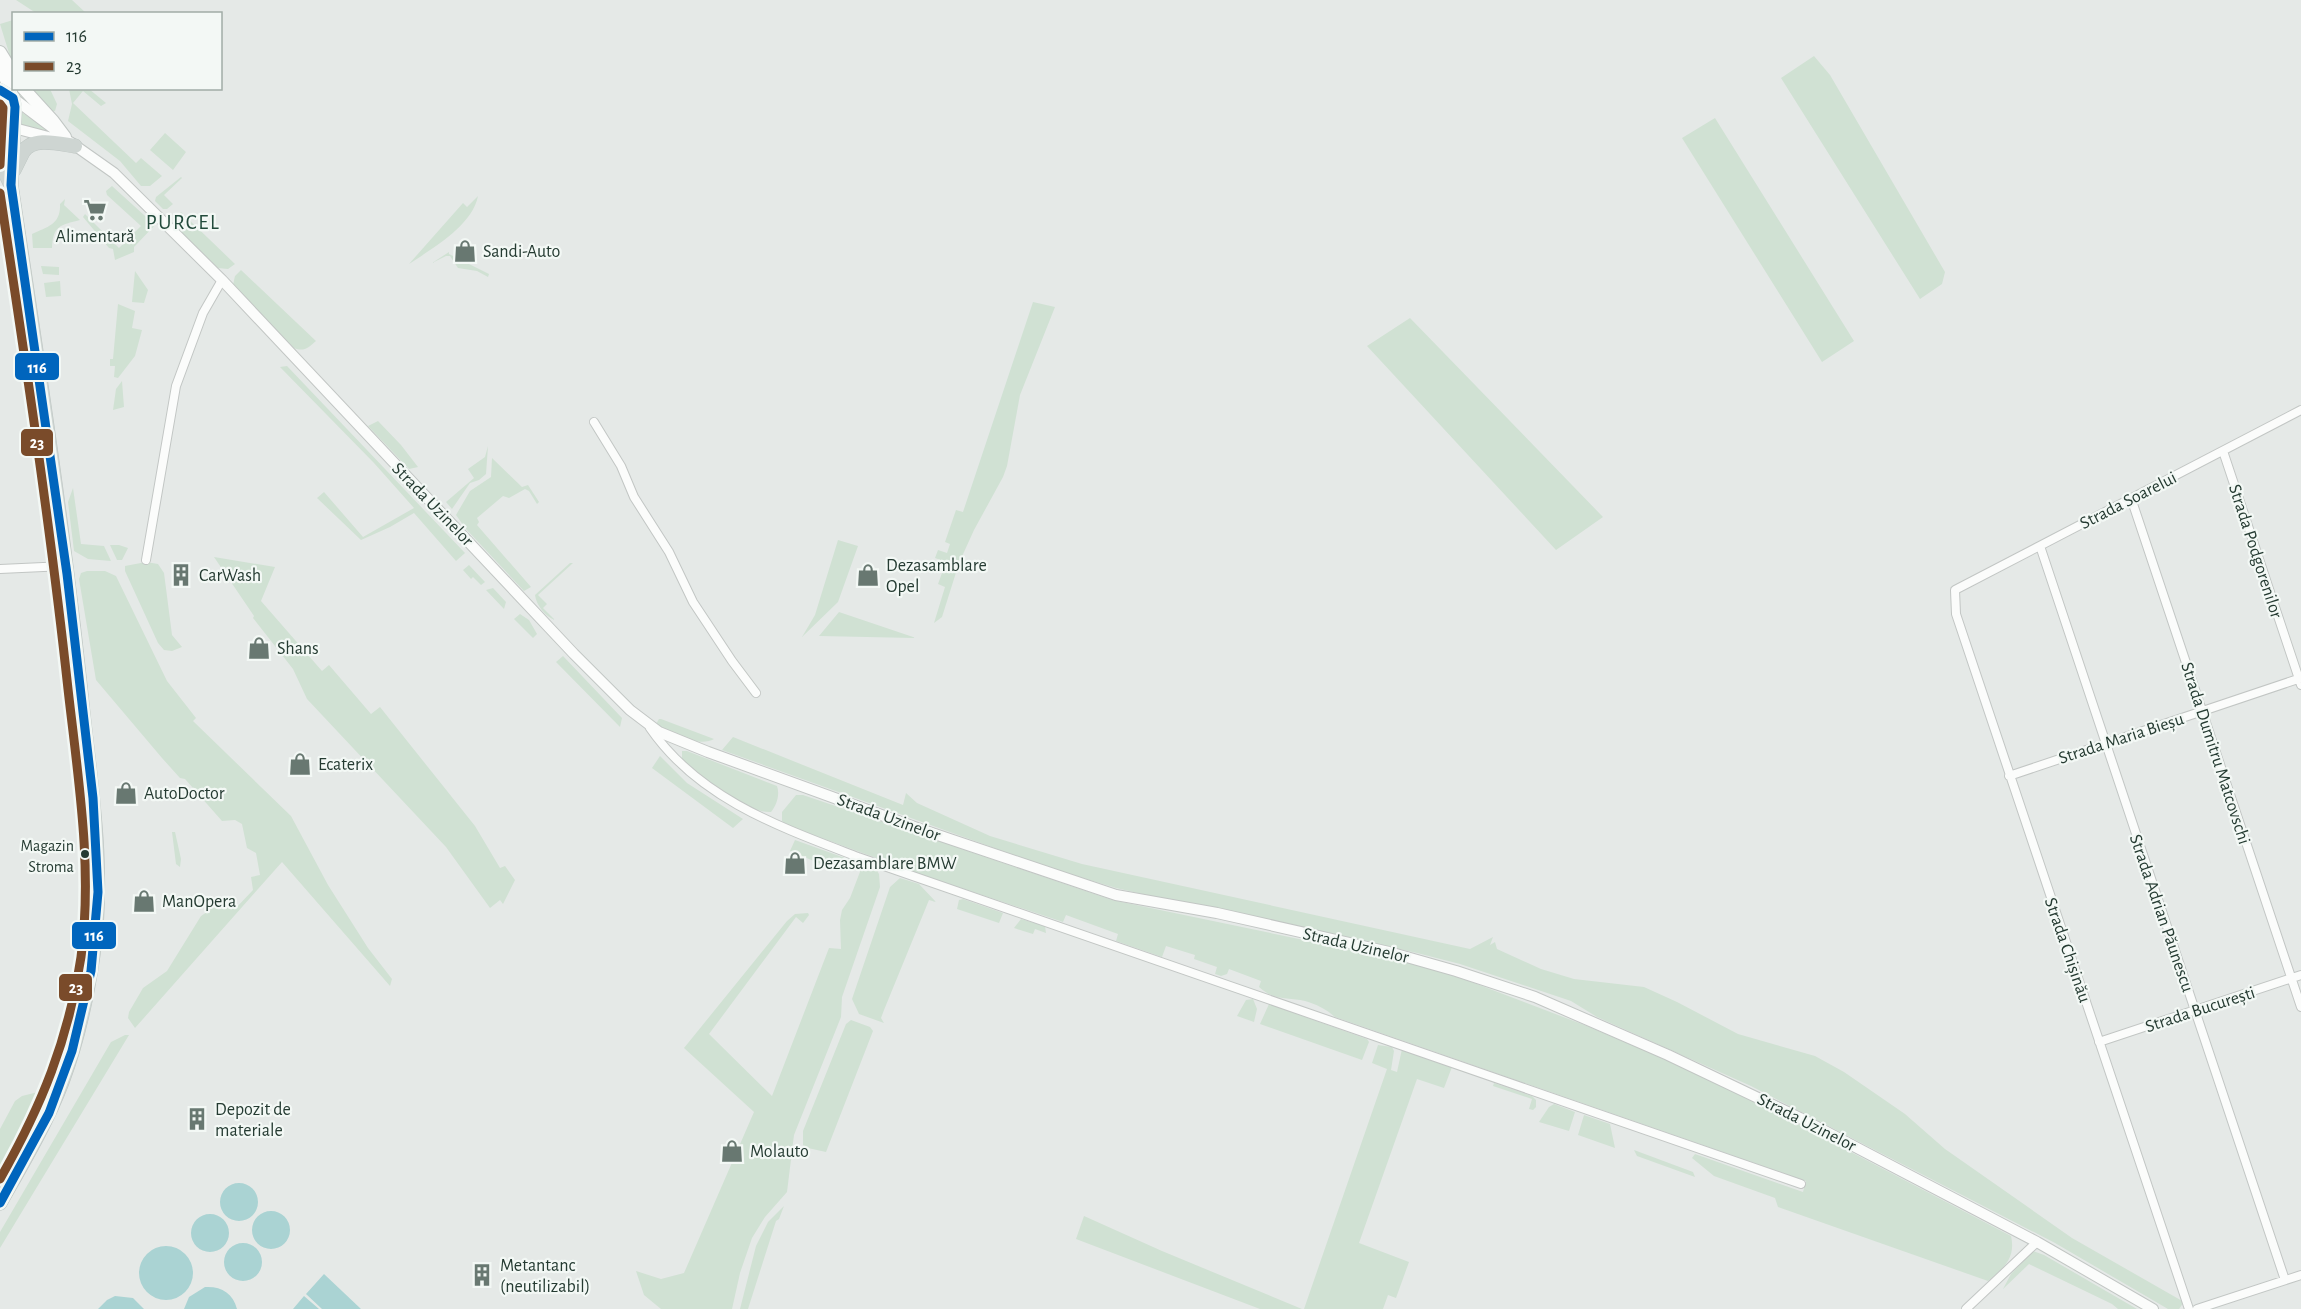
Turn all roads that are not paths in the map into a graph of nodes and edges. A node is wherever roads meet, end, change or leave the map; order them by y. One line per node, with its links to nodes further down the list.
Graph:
1 (0, 52): 3 (main road)
2 (0, 64): 4 (main road)
3 (12, 72)
4 (12, 83)
5 (0, 90): 6 (main road)
6 (18, 93): 7 (main road); 8 (main road)
7 (7, 127): 8 (street, Strada Uzinelor); 9 (main road)
8 (71, 142): 9 (main road); 10 (street, Strada Uzinelor)
9 (5, 172): 17 (main road)
10 (222, 280): 16 (street); 23 (street, Strada Uzinelor)
11 (2301, 410): 13 (street, Strada Soarelui)
12 (594, 422): 21 (street)
13 (2223, 451): 14 (street, Strada Soarelui); 20 (street, Strada Podgorenilor)
14 (2131, 498): 15 (street, Strada Soarelui); 22 (street, Strada Dumitru Matcovschi)
15 (2040, 546): 19 (street, Strada Soarelui); 24 (street, Strada Adrian Păunescu)
16 (146, 561)
17 (65, 566): 18 (street); 32 (main road)
18 (0, 569)
19 (1955, 590): 25 (street, Strada Chișinău)
20 (2300, 681): 22 (street, Strada Maria Bieșu)
21 (756, 693)
22 (2202, 711): 24 (street, Strada Maria Bieșu); 27 (street, Strada Dumitru Matcovschi)
23 (648, 725): 31 (street, Strada Uzinelor); 33 (street, Strada Uzinelor)
24 (2106, 743): 25 (street, Strada Maria Bieșu); 29 (street, Strada Adrian Păunescu)
25 (2009, 776): 30 (street, Strada Chișinău)
26 (2301, 975): 27 (street, Strada București)
27 (2291, 979): 28 (street, Strada Dumitru Matcovschi); 29 (street, Strada București)
28 (2301, 1007)
29 (2195, 1011): 30 (street, Strada București); 35 (street, Strada Adrian Păunescu)
30 (2099, 1042): 38 (street, Strada Chișinău)
31 (1801, 1185)
32 (0, 1203)
33 (2037, 1242): 36 (street); 37 (street, Strada Uzinelor)
34 (2301, 1275): 35 (street)
35 (2285, 1280): 39 (street)
36 (1966, 1309)
37 (2153, 1309)
38 (2189, 1309)
39 (2197, 1309)

